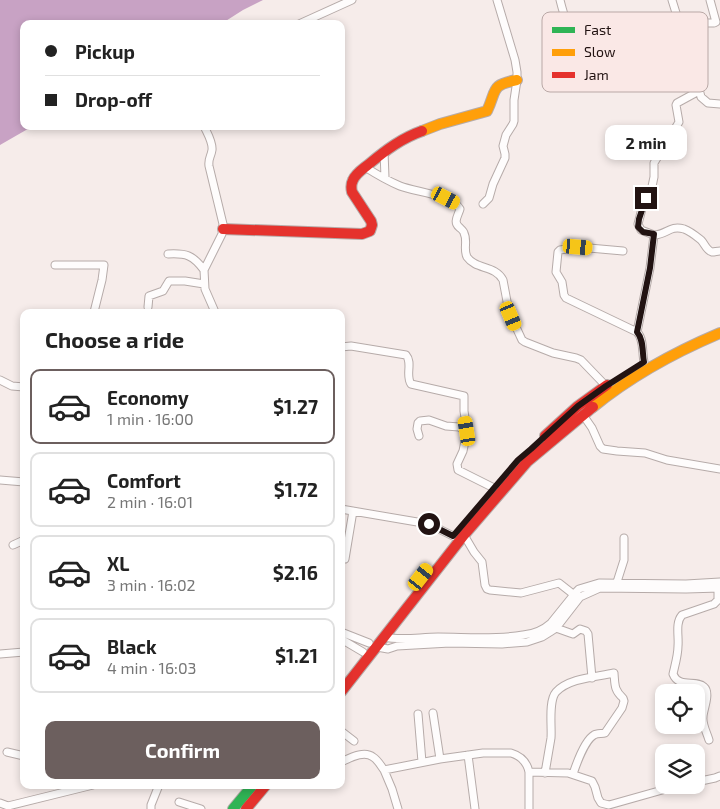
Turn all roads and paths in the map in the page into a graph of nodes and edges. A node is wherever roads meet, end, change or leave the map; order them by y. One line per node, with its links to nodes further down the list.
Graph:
1 (352, 0): 6 (street)
2 (497, 0): 8 (street)
3 (672, 0): 5 (street)
4 (710, 0): 7 (street)
5 (676, 12)
6 (308, 20)
7 (708, 23)
8 (517, 80): 13 (main road); 16 (street)
9 (697, 92): 18 (street)
10 (699, 92): 11 (street)
11 (720, 104)
12 (206, 130): 17 (street)
13 (384, 151): 14 (main road); 15 (street)
14 (365, 168): 15 (street); 17 (main road)
15 (385, 178): 34 (street)
16 (483, 204)
17 (223, 229): 23 (street)
18 (654, 234): 20 (street); 29 (street)
19 (622, 251): 29 (street)
20 (720, 251)
21 (168, 254): 23 (street)
22 (55, 266): 26 (street)
23 (204, 270): 24 (street)
24 (204, 284): 25 (street); 27 (street)
25 (148, 307)
26 (95, 309)
27 (214, 309)
28 (720, 325): 32 (main road)
29 (637, 332): 32 (street)
30 (720, 334): 36 (main road)
31 (345, 347): 37 (street)
32 (644, 362): 34 (main road)
33 (0, 380): 35 (street)
34 (606, 386): 42 (main road)
35 (20, 387)
36 (583, 415): 39 (street); 45 (main road)
37 (467, 431): 38 (street); 42 (street)
38 (419, 436)
39 (720, 469)
40 (0, 480): 41 (street)
41 (20, 482)
42 (494, 488): 46 (main road)
43 (345, 510): 44 (street)
44 (353, 511): 46 (street); 50 (street)
45 (464, 535): 53 (street); 56 (main road)
46 (453, 536): 58 (main road)
47 (624, 538): 51 (street)
48 (20, 542): 49 (street)
49 (13, 545)
50 (345, 559)
51 (617, 582): 52 (street); 53 (street)
52 (719, 586): 54 (street); 68 (street)
53 (573, 594): 56 (street)
54 (556, 628): 58 (street); 63 (street)
55 (345, 634): 58 (street)
56 (384, 637): 58 (main road)
57 (345, 641): 60 (street)
58 (373, 645): 60 (main road); 64 (main road)
59 (20, 652): 61 (street)
60 (363, 652): 62 (main road)
61 (0, 654)
62 (345, 674)
63 (592, 678): 78 (street); 79 (street)
64 (345, 686)
65 (433, 713): 73 (street)
66 (418, 714): 75 (street)
67 (345, 735): 69 (street)
68 (710, 740)
69 (354, 741)
70 (6, 752): 71 (street)
71 (20, 755)
72 (468, 755): 73 (street); 77 (street); 94 (street)
73 (440, 759): 75 (street)
74 (345, 760): 76 (street)
75 (422, 762): 76 (street)
76 (384, 770): 93 (street)
77 (529, 772): 78 (street); 95 (street)
78 (545, 773): 79 (street)
79 (573, 774): 86 (street)
80 (720, 776): 81 (street)
81 (705, 780)
82 (77, 789): 88 (street)
83 (157, 789): 90 (street)
84 (250, 789): 89 (main road)
85 (263, 789): 92 (main road)
86 (655, 792)
87 (179, 802): 91 (street)
88 (0, 803)
89 (236, 808)
90 (151, 809)
91 (201, 809)
92 (246, 809)
93 (398, 809)
94 (475, 809)
95 (529, 809)

